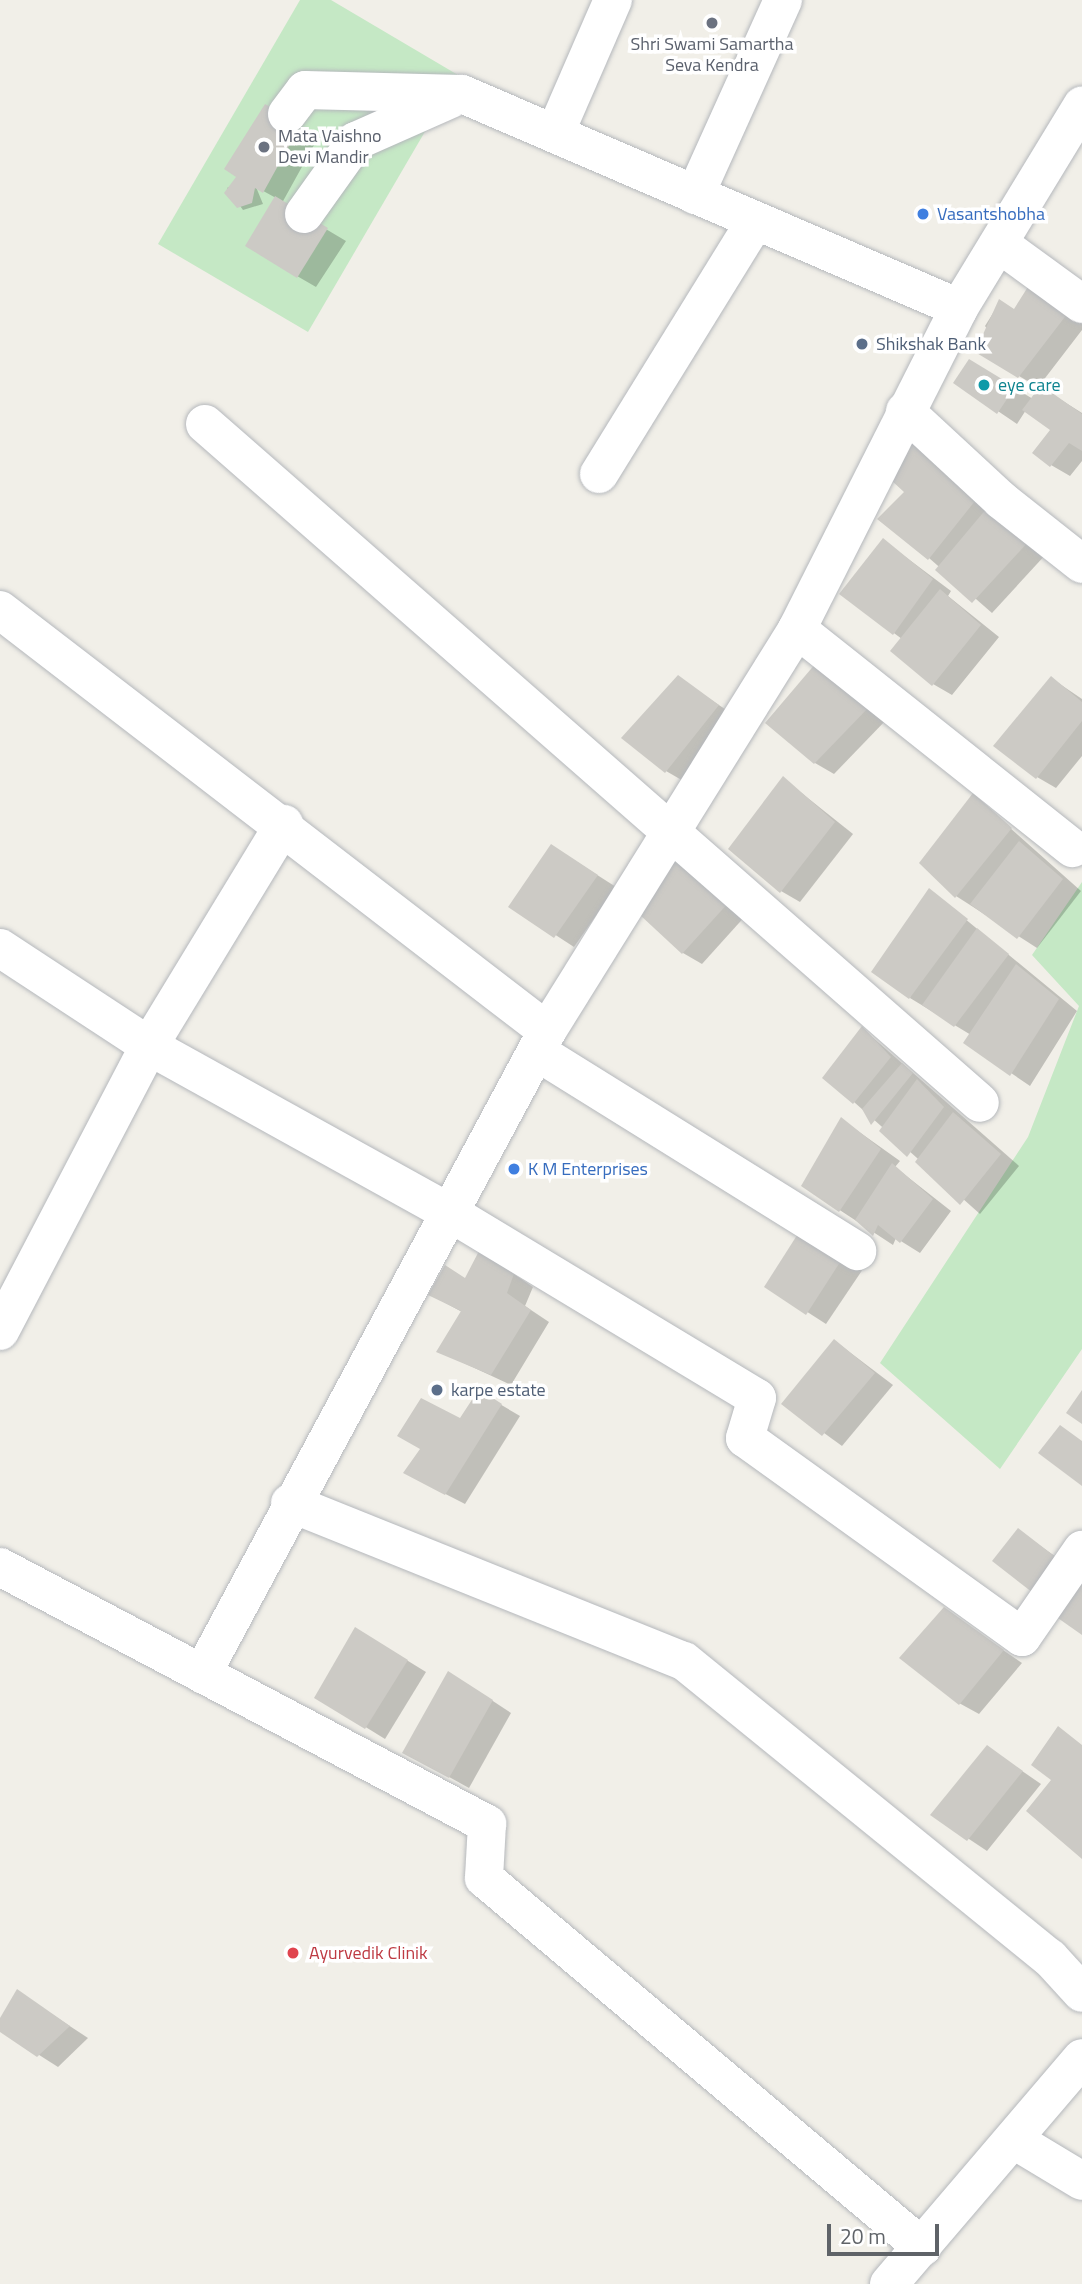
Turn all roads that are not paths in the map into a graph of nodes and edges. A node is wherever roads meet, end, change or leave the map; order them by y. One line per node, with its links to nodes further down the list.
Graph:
1 (614, 0): 6 (street)
2 (783, 0): 7 (street)
3 (462, 94): 5 (street); 6 (street); 8 (street)
4 (1082, 106): 10 (street)
5 (287, 114)
6 (556, 131): 7 (street)
7 (695, 195): 9 (street)
8 (304, 214)
9 (755, 221): 12 (street); 15 (street)
10 (1001, 246): 11 (street); 12 (street)
11 (1082, 304)
12 (958, 309): 13 (street)
13 (905, 411): 16 (street); 18 (street)
14 (205, 424): 20 (street)
15 (599, 474)
16 (1082, 564)
17 (0, 610): 19 (street)
18 (797, 629): 20 (street); 21 (street)
19 (284, 824): 23 (street); 24 (street)
20 (668, 831): 23 (street); 25 (street)
21 (1072, 848)
22 (0, 948): 24 (street)
23 (543, 1042): 26 (street); 27 (street)
24 (149, 1046): 26 (street); 28 (street)
25 (980, 1103)
26 (447, 1211): 29 (street); 30 (street)
27 (857, 1251)
28 (0, 1331)
29 (290, 1503): 32 (street); 33 (street)
30 (1082, 1550)
31 (0, 1567): 32 (street)
32 (202, 1674): 37 (street)
33 (1082, 1993)
34 (1082, 2058): 35 (street)
35 (1014, 2140): 36 (street); 37 (street)
36 (1082, 2181)
37 (922, 2247): 38 (street)
38 (888, 2284)

